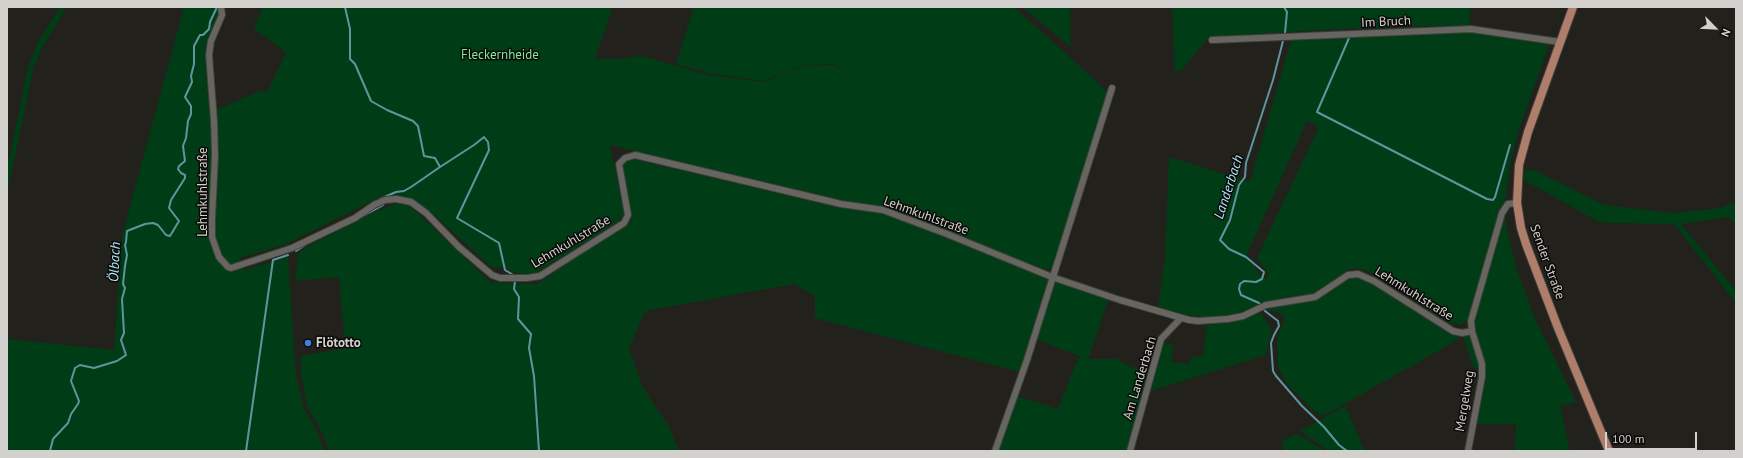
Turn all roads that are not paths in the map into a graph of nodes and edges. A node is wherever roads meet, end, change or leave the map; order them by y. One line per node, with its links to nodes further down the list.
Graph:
1 (221, 7): 7 (street, Lehmkuhlstraße)
2 (1573, 7): 4 (main road, Sender Straße)
3 (1212, 40): 4 (street, Im Bruch)
4 (1560, 42): 6 (main road, Sender Straße)
5 (1112, 88): 7 (street)
6 (1517, 203): 9 (street, Lehmkuhlstraße); 13 (main road, Sender Straße)
7 (1052, 277): 8 (street, Lehmkuhlstraße); 10 (street)
8 (1181, 318): 9 (street, Lehmkuhlstraße); 11 (street, Am Landerbach)
9 (1472, 330): 12 (street, Mergelweg)
10 (995, 451)
11 (1130, 451)
12 (1468, 451)
13 (1609, 451)

